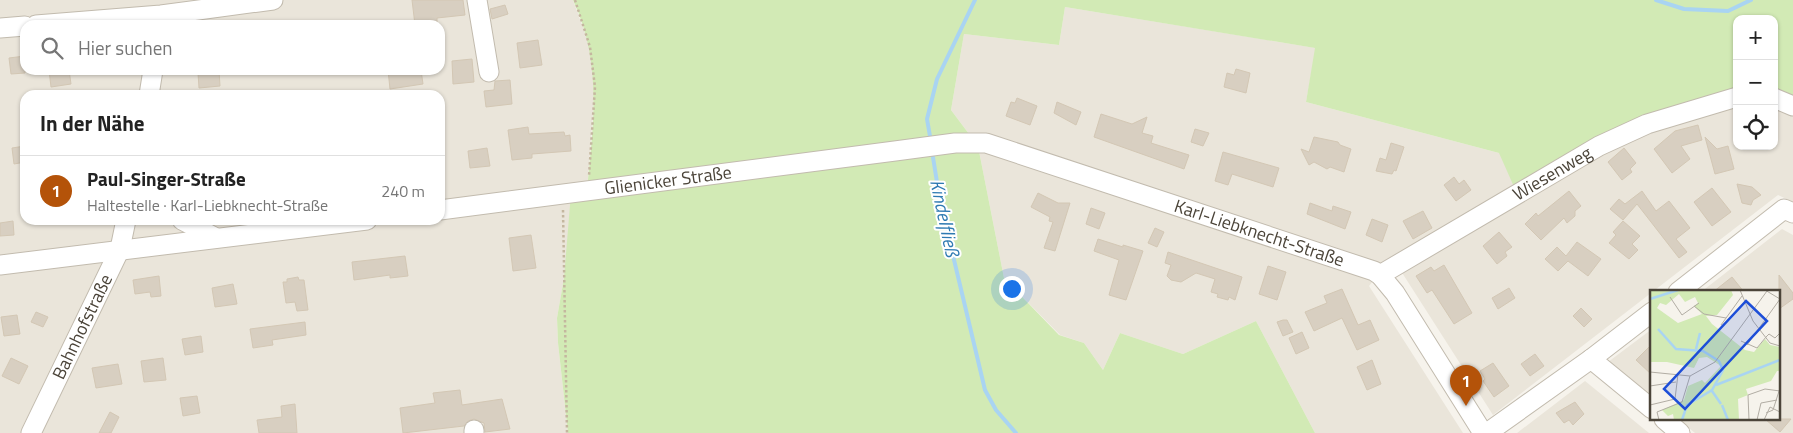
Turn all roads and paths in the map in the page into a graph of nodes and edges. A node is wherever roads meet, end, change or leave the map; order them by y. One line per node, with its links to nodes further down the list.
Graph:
1 (273, 0): 4 (street)
2 (477, 0): 8 (street)
3 (575, 0): 15 (path)
4 (162, 13): 5 (street)
5 (88, 20)
6 (20, 26): 7 (street)
7 (0, 28)
8 (489, 72)
9 (152, 75): 10 (street)
10 (150, 90)
11 (1733, 98): 25 (street, Wiesenweg)
12 (1778, 100): 13 (street)
13 (1793, 106)
14 (895, 151): 15 (street, Glienicker Straße); 25 (street, Karl-Liebknecht-Straße)
15 (587, 192): 16 (street, Glienicker Straße)
16 (562, 194): 17 (street, Glienicker Straße); 32 (path)
17 (445, 209)
18 (1789, 211): 26 (street)
19 (125, 225): 23 (street, Bahnhofstraße)
20 (191, 225): 22 (street)
21 (325, 225): 22 (street)
22 (216, 238): 23 (street)
23 (120, 249): 24 (street); 31 (street, Bahnhofstraße)
24 (0, 265)
25 (1380, 275): 33 (street)
26 (1681, 290)
27 (1650, 314): 28 (street)
28 (1592, 358): 29 (street); 34 (street)
29 (1650, 407)
30 (1665, 420): 35 (street)
31 (31, 433)
32 (567, 433)
33 (1483, 433)
34 (1488, 433)
35 (1680, 433)

